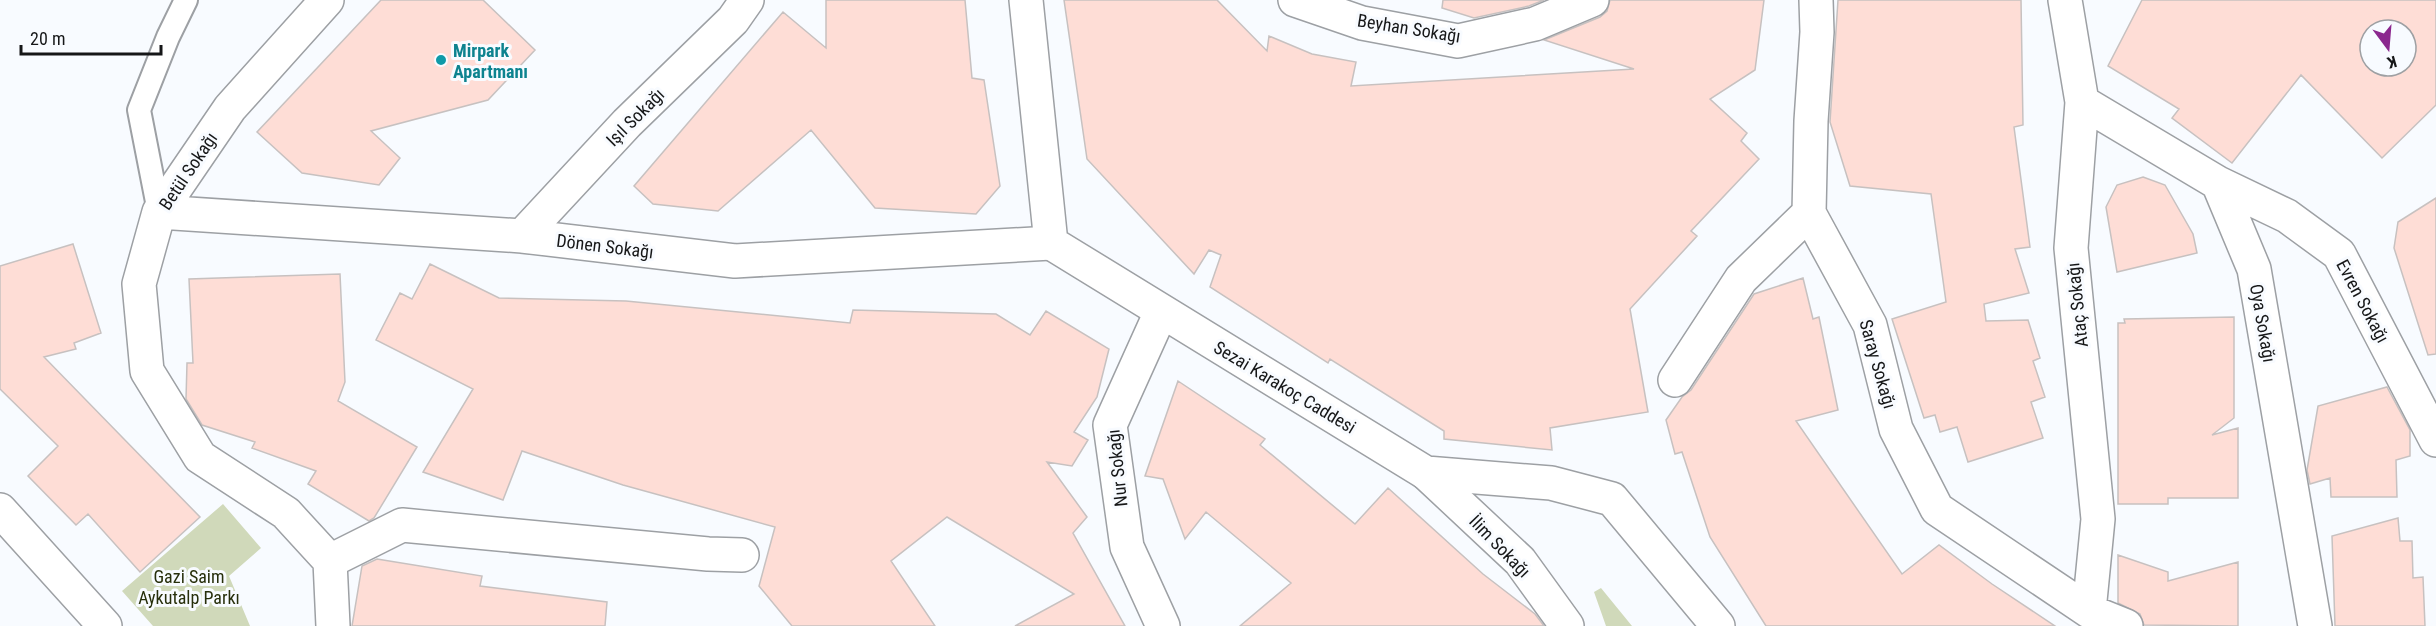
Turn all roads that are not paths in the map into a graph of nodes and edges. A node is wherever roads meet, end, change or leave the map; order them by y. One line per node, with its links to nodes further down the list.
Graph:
1 (186, 0): 11 (lane)
2 (327, 0): 11 (street, Betül Sokağı)
3 (747, 0): 13 (street, Işıl Sokağı)
4 (1026, 0): 14 (street)
5 (1295, 0): 6 (street, Beyhan Sokağı)
6 (1592, 0)
7 (1816, 0): 12 (street, Saray Sokağı)
8 (2065, 0): 9 (street, Ataç Sokağı)
9 (2082, 102): 10 (street); 22 (street, Ataç Sokağı)
10 (2218, 183): 17 (street, Evren Sokağı); 29 (street, Oya Sokağı)
11 (159, 212): 13 (street, Dönen Sokağı); 21 (street, Betül Sokağı)
12 (1809, 213): 16 (street); 22 (street, Saray Sokağı)
13 (522, 236): 14 (street, Dönen Sokağı)
14 (1051, 243): 15 (street, Sezai Karakoç Caddesi)
15 (1161, 312): 18 (street, Sezai Karakoç Caddesi); 25 (street, Nur Sokağı)
16 (1675, 380)
17 (2436, 440)
18 (1426, 473): 26 (street, İlim Sokağı); 27 (street, Sezai Karakoç Caddesi)
19 (0, 510): 23 (street)
20 (742, 555): 21 (street)
21 (330, 561): 24 (street)
22 (2089, 611): 28 (street, Saray Sokağı)
23 (105, 626)
24 (333, 626)
25 (1163, 626)
26 (1567, 626)
27 (1718, 626)
28 (2126, 626)
29 (2315, 626)

